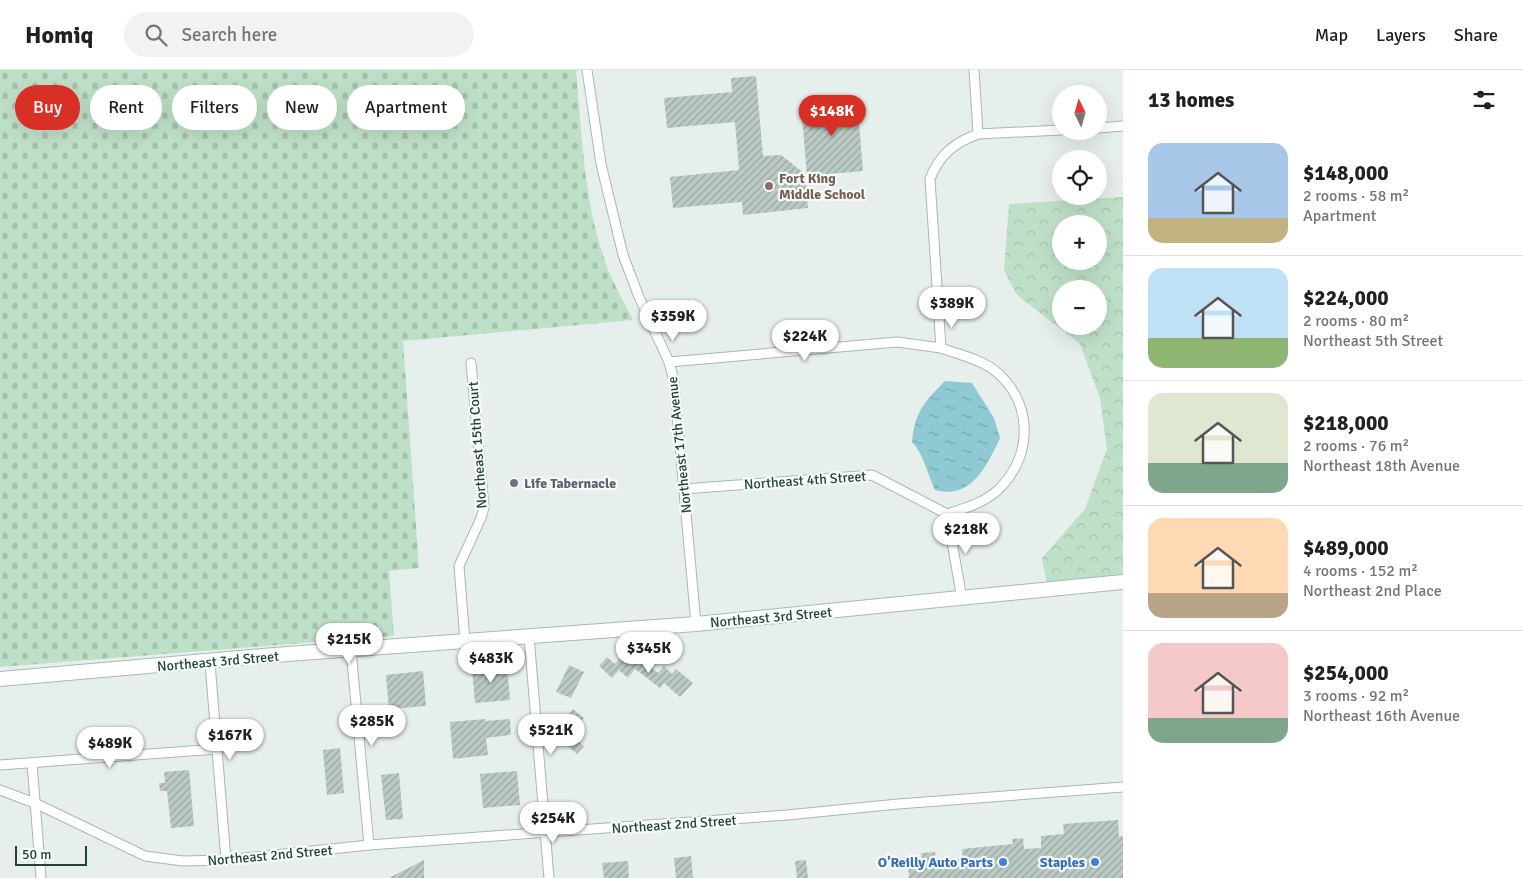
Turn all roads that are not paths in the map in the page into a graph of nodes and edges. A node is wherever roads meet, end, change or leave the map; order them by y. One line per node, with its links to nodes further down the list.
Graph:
1 (587, 70): 8 (street, Northeast 17th Avenue)
2 (974, 70): 6 (street)
3 (1123, 126): 4 (street)
4 (1108, 127)
5 (1052, 130): 6 (street)
6 (978, 134): 7 (street)
7 (941, 348): 8 (street); 11 (street)
8 (669, 362): 10 (street, Northeast 17th Avenue)
9 (471, 363): 16 (street, Northeast 15th Court)
10 (684, 489): 11 (street, Northeast 4th Street); 14 (street, Northeast 17th Avenue)
11 (947, 514): 13 (street)
12 (1123, 582): 13 (street, Northeast 3rd Street)
13 (962, 599): 14 (street, Northeast 3rd Street)
14 (696, 624): 15 (street, Northeast 3rd Street)
15 (529, 636): 16 (street, Northeast 3rd Street); 26 (street)
16 (465, 641): 17 (street, Northeast 3rd Street)
17 (351, 650): 18 (street, Northeast 3rd Street); 27 (street)
18 (210, 663): 19 (street, Northeast 3rd Street); 20 (street)
19 (0, 680)
20 (217, 749): 21 (street); 28 (street)
21 (32, 762): 22 (street); 25 (street)
22 (0, 765)
23 (1123, 786): 26 (street, Northeast 2nd Street)
24 (0, 790): 25 (street, Northeast 2nd Street)
25 (37, 804): 28 (street, Northeast 2nd Street); 29 (street)
26 (546, 833): 27 (street, Northeast 2nd Street); 30 (street)
27 (369, 846): 28 (street, Northeast 2nd Street)
28 (226, 860)
29 (41, 878)
30 (549, 878)

